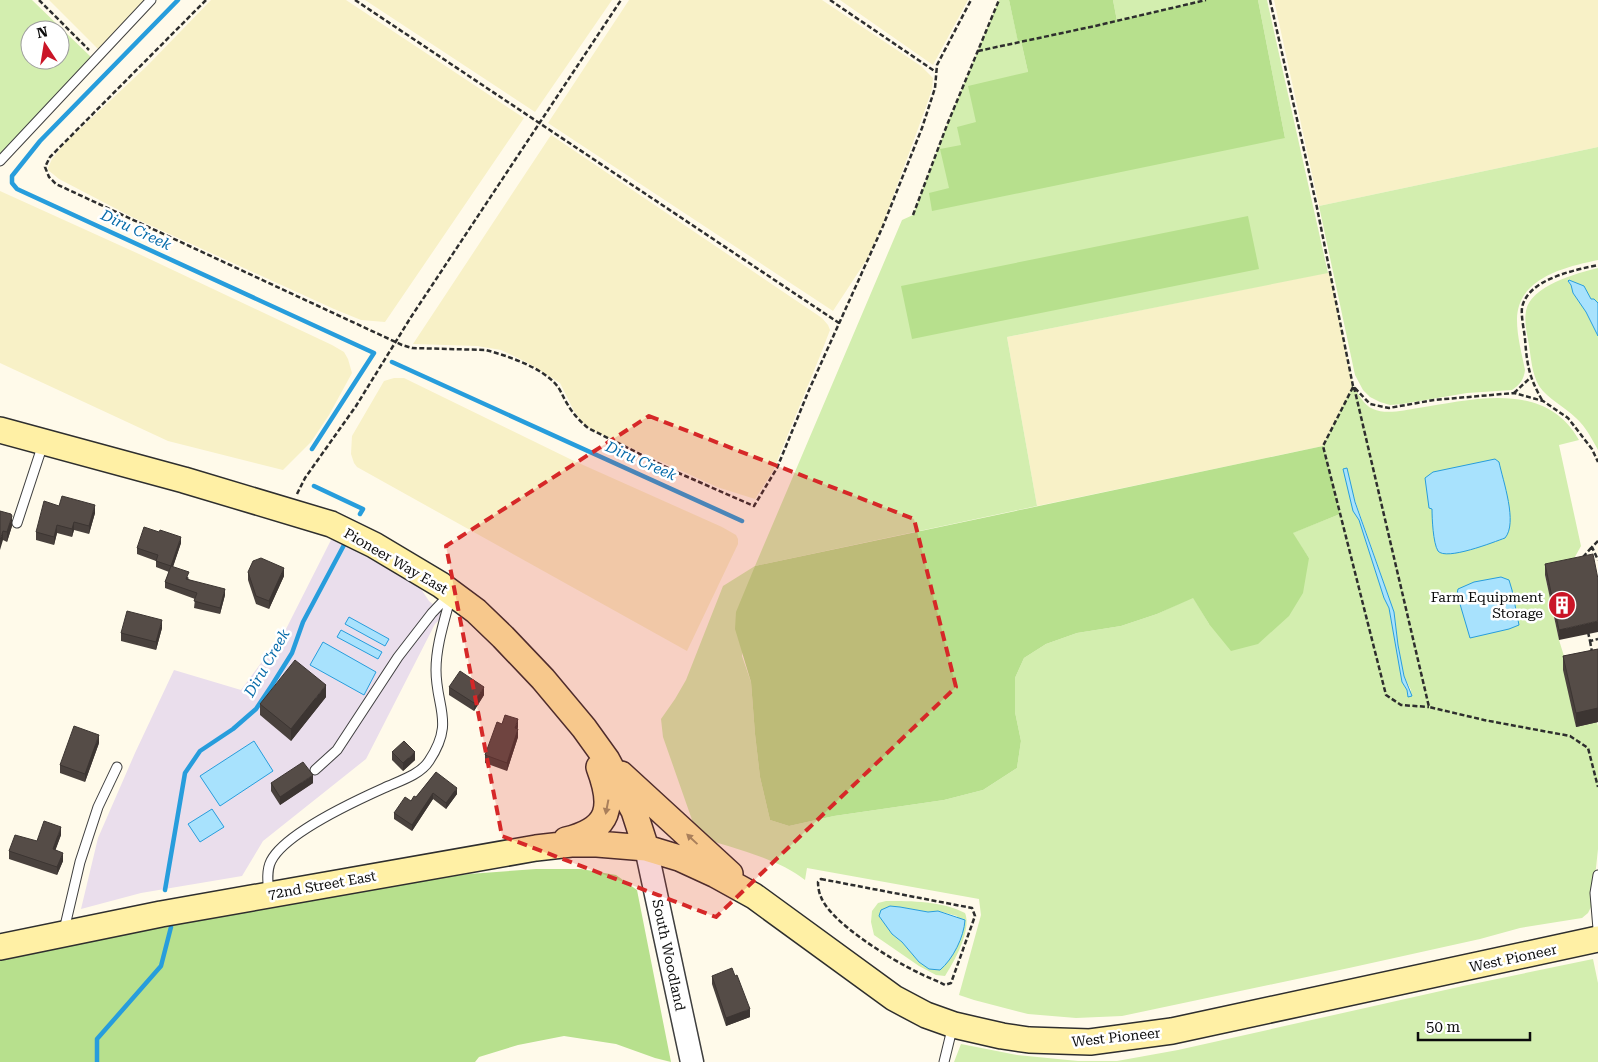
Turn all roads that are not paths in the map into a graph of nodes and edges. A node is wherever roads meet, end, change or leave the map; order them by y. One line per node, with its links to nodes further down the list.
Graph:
1 (151, 0): 2 (lane)
2 (0, 161)
3 (0, 430): 4 (main road, Pioneer Way East)
4 (44, 442): 5 (lane); 6 (main road, Pioneer Way East)
5 (17, 522)
6 (451, 593): 7 (main road, Pioneer Way East); 10 (lane); 14 (lane)
7 (584, 728): 8 (main road, Pioneer Way East); 11 (main road, one-way to 11)
8 (607, 760): 12 (main road, Pioneer Way East); 15 (main road, one-way to 8)
9 (117, 767): 17 (lane)
10 (315, 770)
11 (536, 848): 12 (main road, 72nd Street East); 14 (main road, 72nd Street East)
12 (646, 848): 15 (main road, West Pioneer); 21 (street, South Woodland)
13 (1598, 875): 16 (lane)
14 (268, 895): 17 (main road, 72nd Street East)
15 (754, 896): 20 (main road, West Pioneer)
16 (1598, 929)
17 (63, 935): 19 (main road, 72nd Street East)
18 (1598, 940): 20 (main road, West Pioneer)
19 (0, 947)
20 (954, 1025): 22 (lane)
21 (692, 1062)
22 (944, 1062)

